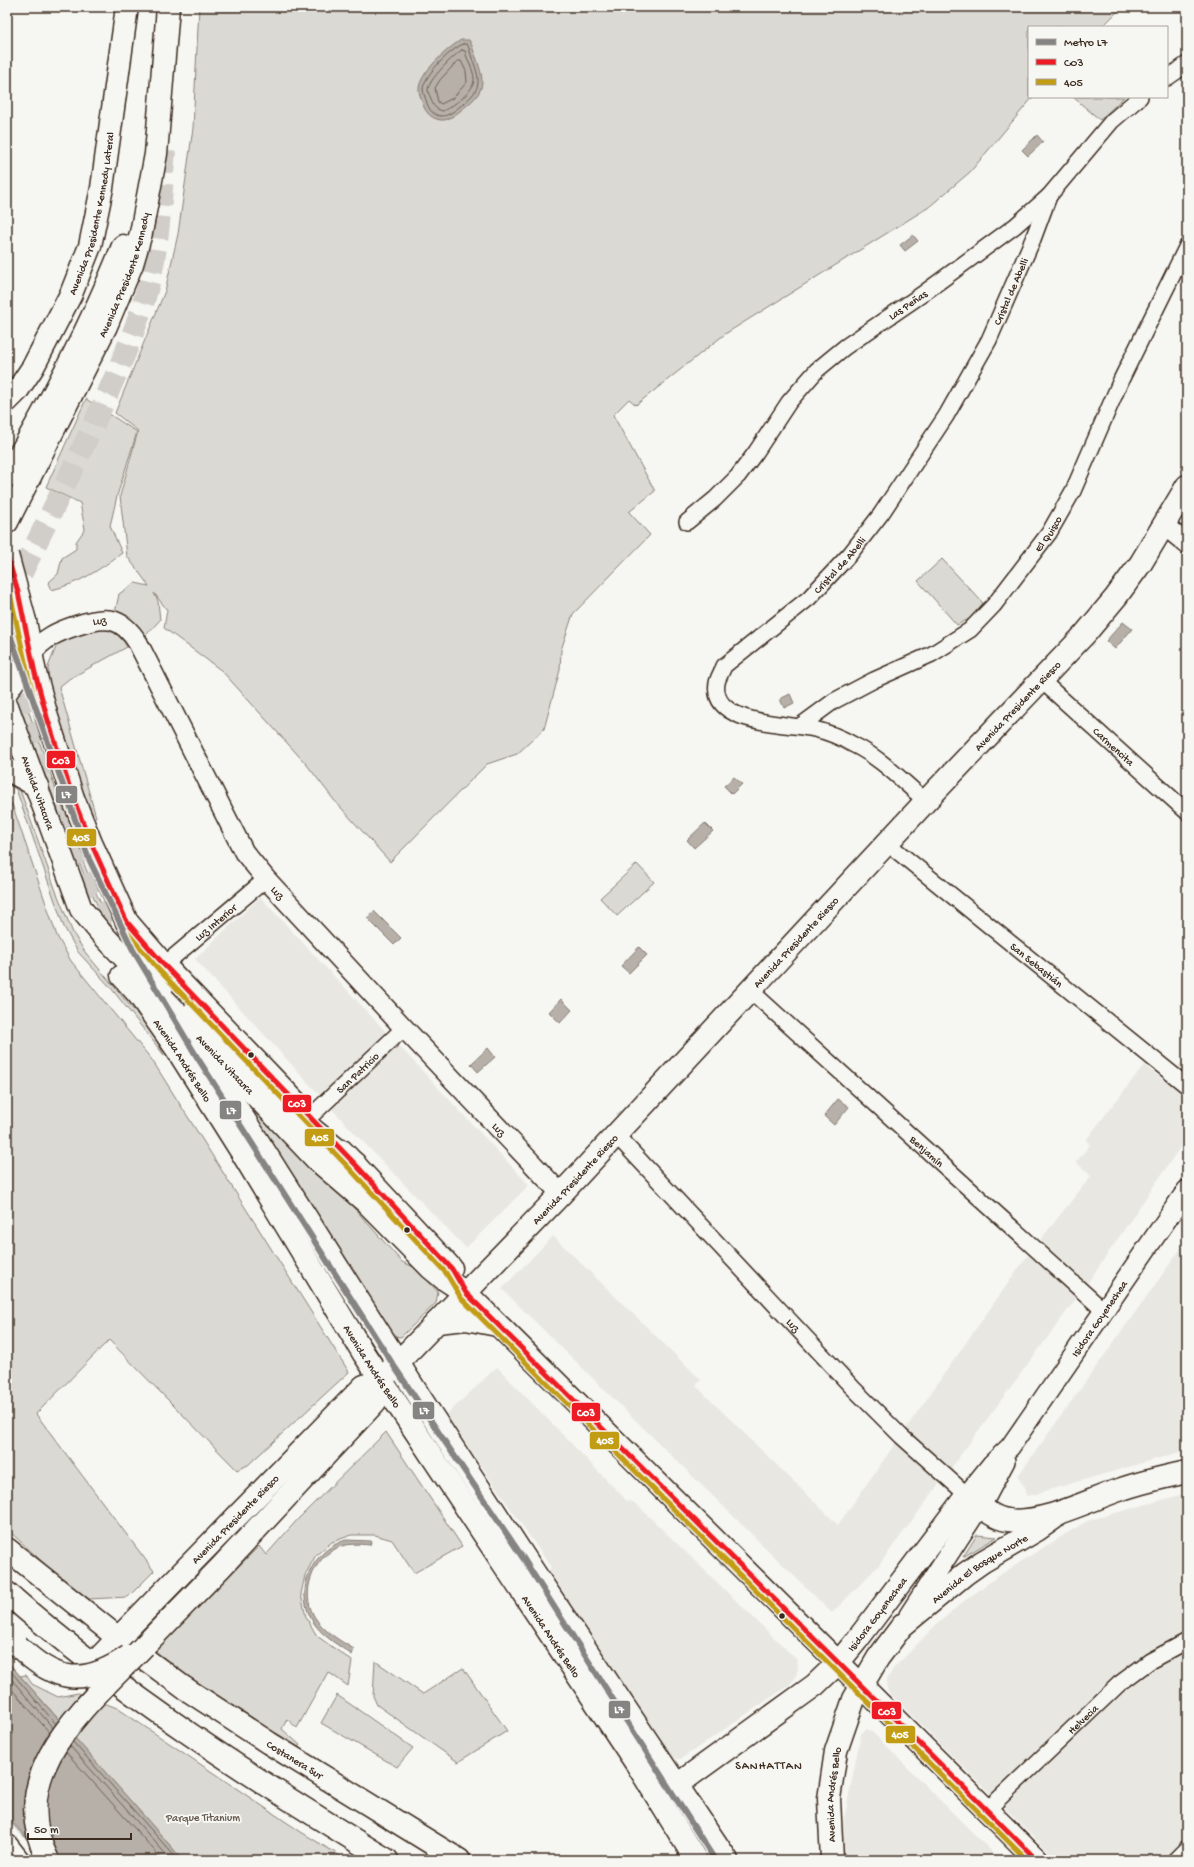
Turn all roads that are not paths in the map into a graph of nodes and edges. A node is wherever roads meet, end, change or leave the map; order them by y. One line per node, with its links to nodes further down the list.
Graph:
1 (127, 7): 9 (main road, Avenida Presidente Kennedy Lateral)
2 (168, 7): 6 (main road, Avenida Presidente Kennedy)
3 (1187, 64): 4 (street)
4 (1168, 77)
5 (1139, 98): 7 (street, Las Peñas)
6 (159, 126): 10 (main road); 12 (main road, Avenida Presidente Kennedy)
7 (1049, 196): 13 (street, Las Peñas); 21 (street, Cristal de Abelli)
8 (1187, 246): 21 (street, El Quisco)
9 (7, 401)
10 (7, 476)
11 (1187, 486): 14 (main road, Avenida Presidente Riesco)
12 (7, 522)
13 (687, 522)
14 (1165, 526): 15 (street); 18 (main road, Avenida Presidente Riesco)
15 (1187, 544)
16 (7, 555): 17 (main road, Avenida Vitacura, bridge)
17 (32, 653): 19 (main road); 27 (street, Luz); 29 (main road, Avenida Vitacura)
18 (1042, 681): 24 (main road, Avenida Presidente Riesco); 25 (street, Carmencita)
19 (7, 691)
20 (7, 706): 23 (main road, Avenida Vitacura)
21 (800, 726): 24 (street, Cristal de Abelli)
22 (7, 769): 23 (main road)
23 (37, 786): 28 (main road, Avenida Vitacura)
24 (926, 800): 26 (main road, Avenida Presidente Riesco)
25 (1187, 812)
26 (887, 843): 31 (main road, Avenida Presidente Riesco); 34 (street, San Sebastián)
27 (266, 879): 30 (street, Luz Interior); 33 (street, Luz)
28 (81, 909): 32 (main road, Avenida Vitacura); 45 (main road, Avenida Andrés Bello)
29 (127, 922): 30 (main road, Avenida Vitacura); 32 (main road, Avenida Andrés Bello)
30 (164, 965): 35 (main road, Avenida Vitacura)
31 (751, 991): 36 (main road, Avenida Presidente Riesco); 41 (street, Benjamín)
32 (187, 1015): 37 (main road); 40 (main road, Avenida Vitacura); 44 (main road, Avenida Andrés Bello)
33 (404, 1028): 35 (street, San Patricio); 39 (street, Luz)
34 (1187, 1086)
35 (310, 1117): 37 (main road, Avenida Vitacura)
36 (616, 1135): 39 (main road, Avenida Presidente Riesco); 47 (street, Luz)
37 (355, 1164): 40 (main road, Avenida Vitacura)
38 (1187, 1190): 41 (street, Isidora Goyenechea)
39 (561, 1194): 40 (main road, Avenida Presidente Riesco)
40 (466, 1293): 42 (main road, Avenida Presidente Riesco); 43 (main road, Avenida Vitacura)
41 (1103, 1310): 47 (street, Isidora Goyenechea)
42 (437, 1322): 43 (main road); 44 (main road, Avenida Presidente Riesco)
43 (497, 1325): 56 (main road, Avenida Vitacura)
44 (398, 1363): 45 (main road, Avenida Presidente Riesco); 59 (main road, Avenida Andrés Bello)
45 (381, 1380): 52 (main road, Avenida Presidente Riesco); 54 (main road, Avenida Presidente Riesco); 60 (main road, Avenida Andrés Bello)
46 (1187, 1472): 48 (main road, Avenida El Bosque Norte)
47 (974, 1501): 48 (main road, Avenida El Bosque Norte); 51 (street, Isidora Goyenechea); 56 (main road, Isidora Goyenechea)
48 (1059, 1514): 51 (main road, Avenida El Bosque Norte)
49 (7, 1549): 52 (main road, Costanera Sur)
50 (7, 1593): 57 (main road)
51 (902, 1626): 58 (main road, Isidora Goyenechea)
52 (118, 1638): 57 (main road, Avenida Presidente Riesco); 67 (main road, Costanera Sur)
53 (12, 1640): 54 (main road, bridge)
54 (150, 1640): 65 (main road, bridge)
55 (1187, 1641): 61 (street, Helvecia)
56 (838, 1663): 58 (main road, Avenida Vitacura); 59 (main road, Isidora Goyenechea)
57 (93, 1664): 66 (main road)
58 (862, 1685): 61 (main road, Avenida Vitacura); 70 (main road, Avenida Andrés Bello)
59 (677, 1784): 60 (main road, Isidora Goyenechea); 69 (main road, Avenida Andrés Bello)
60 (659, 1798): 68 (main road, Avenida Andrés Bello)
61 (987, 1810): 71 (main road, Avenida Vitacura)
62 (7, 1846): 64 (main road)
63 (1187, 1848): 72 (street)
64 (18, 1860)
65 (48, 1860)
66 (387, 1860)
67 (459, 1860)
68 (696, 1860)
69 (727, 1860)
70 (832, 1860)
71 (1037, 1860)
72 (1175, 1860)

